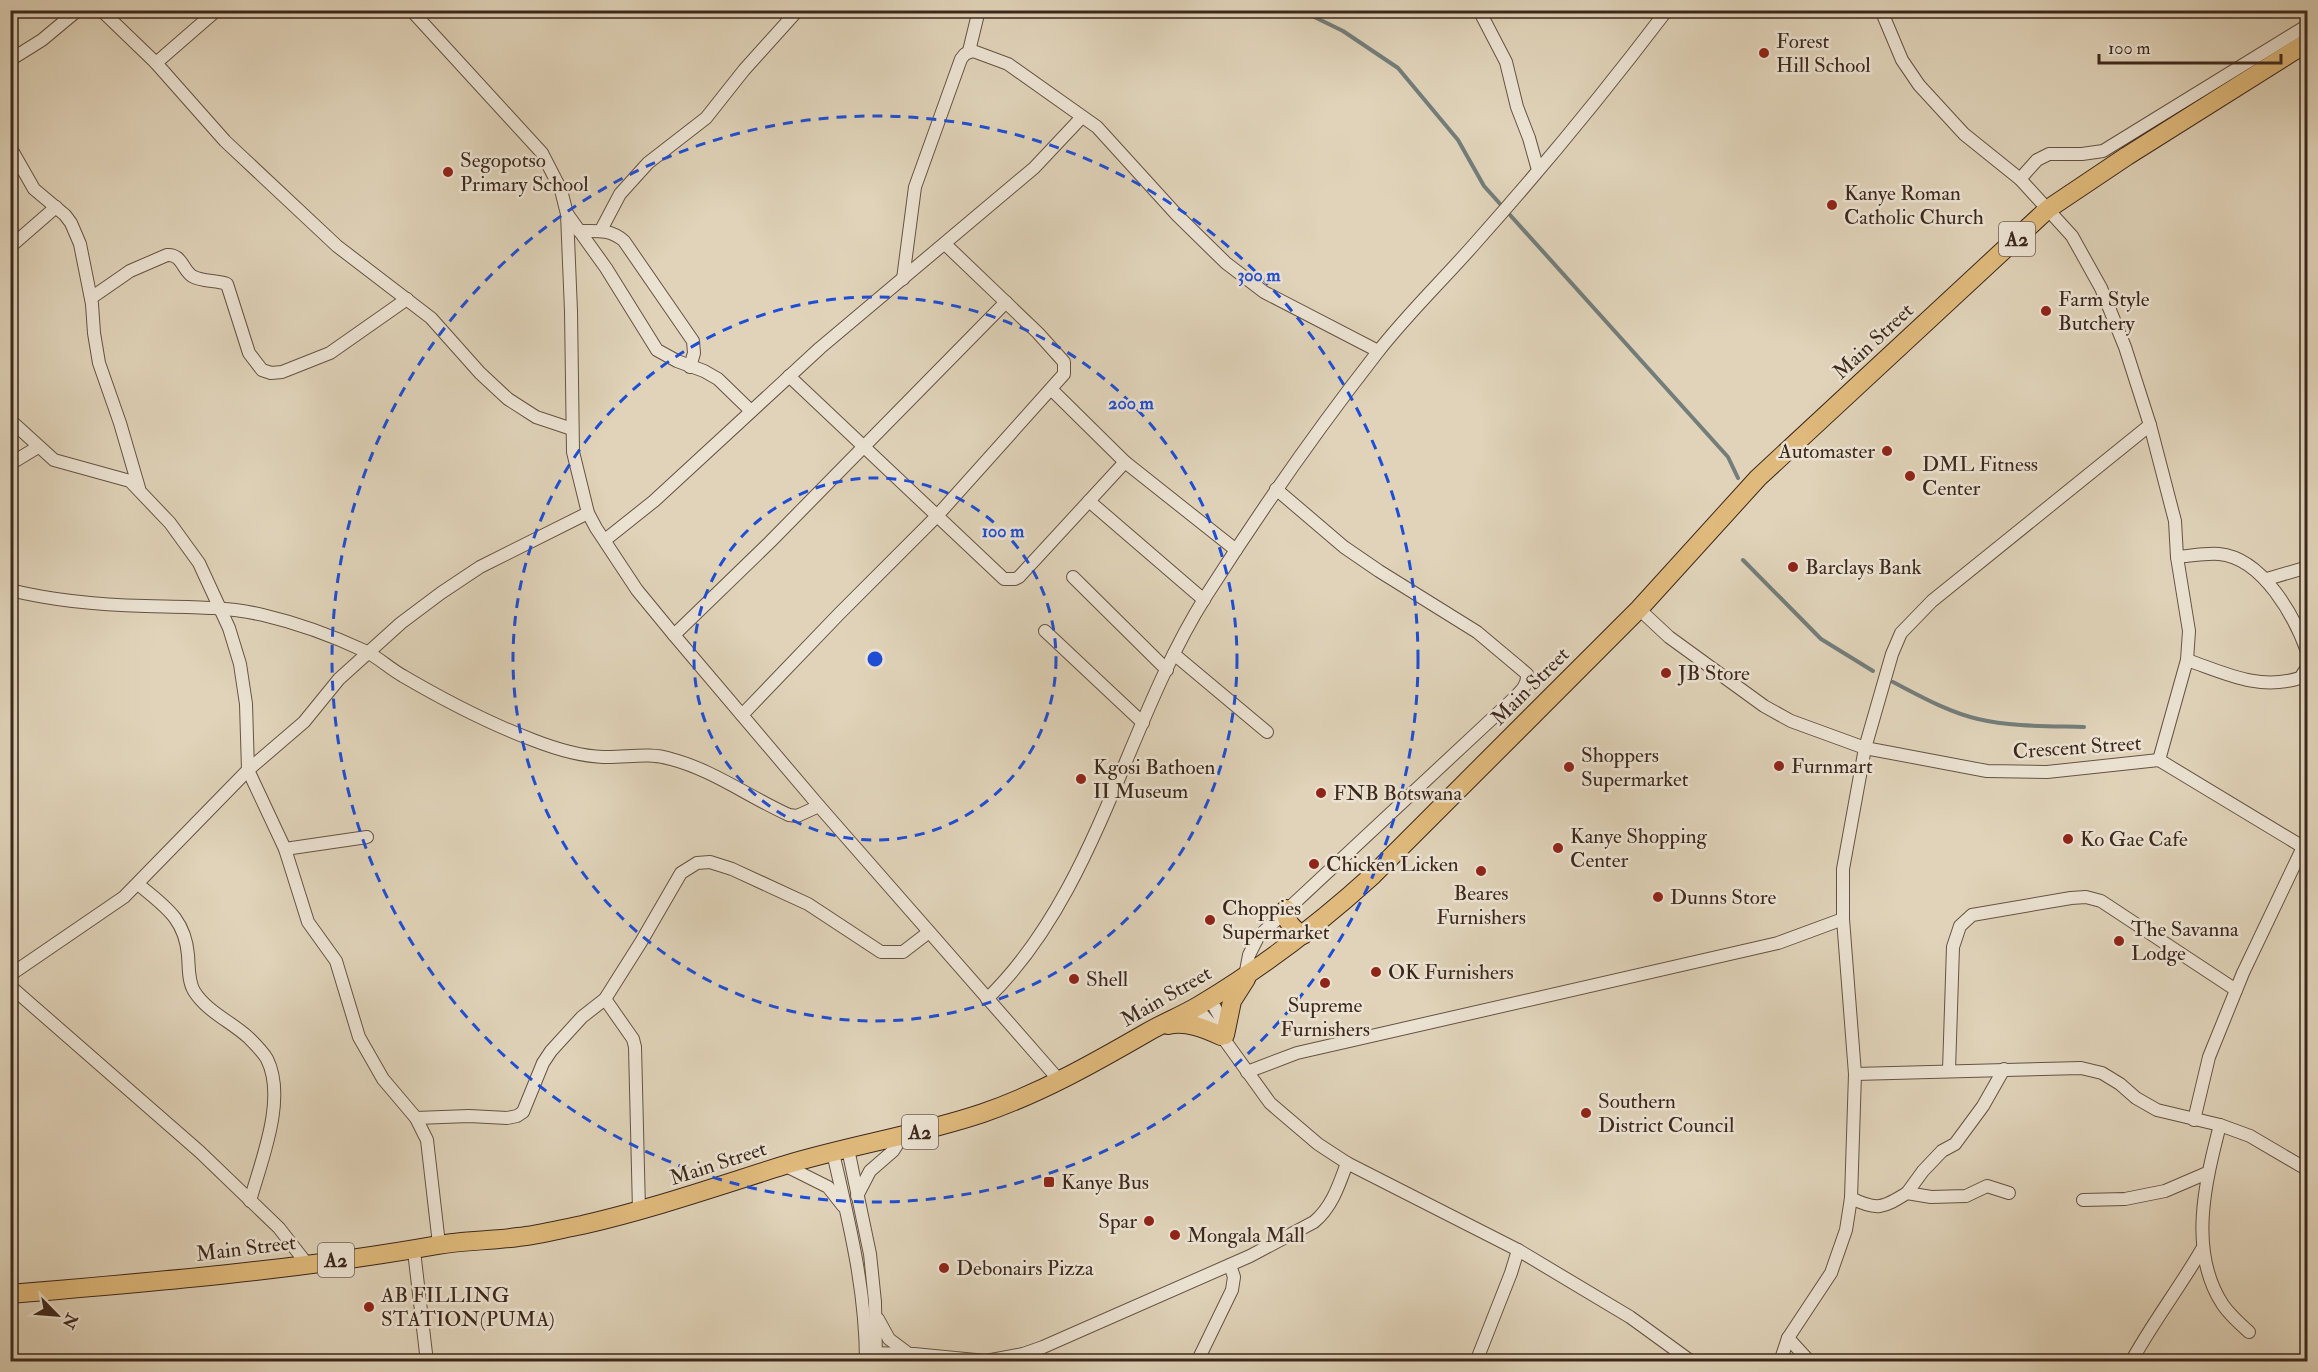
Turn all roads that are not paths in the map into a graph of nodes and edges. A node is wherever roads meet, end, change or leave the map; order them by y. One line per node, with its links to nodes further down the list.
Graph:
1 (78, 10): 13 (street)
2 (102, 10): 14 (street)
3 (217, 10): 14 (street)
4 (411, 10): 21 (street)
5 (798, 10): 22 (street)
6 (979, 10): 12 (street)
7 (1479, 10): 17 (street)
8 (1667, 10): 17 (street)
9 (1881, 10): 18 (street, Crescent Street)
10 (2307, 25): 18 (street)
11 (2307, 42): 20 (highway, Main Street / A2)
12 (969, 51): 15 (street); 26 (street)
13 (10, 60)
14 (156, 63): 28 (street)
15 (1082, 117): 24 (street); 30 (street)
16 (10, 147): 19 (street)
17 (1538, 170): 30 (street)
18 (2020, 179): 20 (street, Crescent Street)
19 (57, 207): 25 (street); 27 (street)
20 (2048, 210): 36 (street, Crescent Street); 56 (highway, Main Street / A2)
21 (567, 214): 23 (street); 37 (street)
22 (601, 230): 23 (street); 31 (street)
23 (579, 231): 31 (street)
24 (945, 244): 26 (street); 29 (street)
25 (10, 247)
26 (903, 279): 32 (street)
27 (91, 298): 28 (street); 42 (street)
28 (407, 299): 37 (street)
29 (1006, 302): 33 (street); 39 (street)
30 (1378, 351): 43 (street)
31 (690, 367): 34 (street)
32 (789, 376): 34 (street); 39 (street)
33 (1052, 390): 40 (street); 46 (street)
34 (751, 411): 47 (street)
35 (10, 420): 38 (street)
36 (2150, 425): 49 (street, Crescent Street); 68 (street)
37 (572, 429): 45 (street)
38 (38, 447): 41 (street); 42 (street)
39 (864, 447): 46 (street); 58 (street)
40 (1125, 462): 44 (street); 48 (street)
41 (10, 464)
42 (139, 488): 55 (street)
43 (1276, 489): 48 (street); 76 (street)
44 (1089, 501): 46 (street); 54 (street)
45 (588, 513): 47 (street); 59 (street)
46 (936, 517): 65 (street)
47 (605, 540): 58 (street)
48 (1236, 550): 54 (street)
49 (2177, 557): 52 (street); 62 (street, Crescent Street)
50 (2307, 567): 52 (street)
51 (1073, 577): 64 (street)
52 (2266, 579): 60 (street)
53 (10, 590): 55 (street)
54 (1203, 600): 61 (street)
55 (218, 607): 59 (street); 70 (street)
56 (1639, 609): 68 (street, Crescent Street); 79 (highway, Main Street / A2)
57 (1045, 631): 66 (street)
58 (674, 635): 65 (street)
59 (367, 652): 70 (street); 71 (street)
60 (2307, 654)
61 (1175, 655): 64 (street); 67 (street)
62 (2187, 660): 63 (street); 69 (street, Crescent Street)
63 (2307, 666)
64 (1167, 670): 66 (street)
65 (742, 715): 71 (street)
66 (1143, 723): 85 (street)
67 (1267, 732)
68 (1865, 748): 69 (street, Crescent Street); 77 (street)
69 (2159, 760): 74 (street)
70 (248, 770): 73 (street); 75 (street)
71 (819, 806): 78 (street)
72 (367, 837): 73 (street)
73 (285, 849): 94 (street)
74 (2305, 849): 83 (street)
75 (138, 884): 81 (street); 108 (street)
76 (1286, 909): 79 (highway); 80 (street)
77 (1843, 919): 91 (street); 92 (street)
78 (929, 932): 84 (street); 85 (street)
79 (1303, 935): 80 (highway, Main Street / A2)
80 (1250, 972): 86 (highway, Main Street / A2); 88 (highway)
81 (10, 975)
82 (10, 986): 108 (street)
83 (2236, 990): 90 (street); 95 (street)
84 (605, 999): 94 (street); 110 (street)
85 (987, 999): 93 (street)
86 (1203, 1003): 87 (highway, Main Street / A2); 88 (street)
87 (1164, 1026): 88 (highway); 93 (highway, Main Street / A2)
88 (1224, 1038): 91 (street)
89 (2004, 1069): 90 (street); 95 (street); 103 (street)
90 (1949, 1070): 92 (street)
91 (1247, 1072): 99 (street)
92 (1855, 1074): 106 (street)
93 (1059, 1080): 97 (highway, Main Street / A2)
94 (416, 1119): 111 (street)
95 (2194, 1120): 96 (street)
96 (2220, 1125): 101 (street); 102 (street)
97 (902, 1137): 98 (highway, Main Street / A2); 105 (street)
98 (840, 1151): 100 (highway, Main Street / A2); 105 (street); 109 (street)
99 (1347, 1163): 113 (street); 116 (street)
100 (784, 1165): 109 (street); 110 (highway, Main Street / A2)
101 (2307, 1170)
102 (2207, 1173): 107 (street); 112 (street)
103 (1907, 1193): 104 (street); 106 (street)
104 (2009, 1193)
105 (857, 1196): 118 (street)
106 (1851, 1198): 120 (street)
107 (2084, 1200)
108 (250, 1201): 115 (street)
109 (846, 1209): 122 (street)
110 (639, 1210): 111 (highway, Main Street / A2)
111 (439, 1244): 114 (highway, Main Street / A2)
112 (2202, 1249): 119 (street); 130 (street)
113 (1518, 1250): 126 (street); 127 (street)
114 (414, 1251): 115 (highway, Main Street / A2); 124 (street)
115 (307, 1264): 117 (highway, Main Street / A2)
116 (1230, 1265): 123 (street); 125 (street)
117 (10, 1294)
118 (875, 1312): 121 (street); 122 (street)
119 (2249, 1332)
120 (1788, 1338): 128 (street); 129 (street)
121 (909, 1354): 122 (street); 123 (street)
122 (871, 1357)
123 (937, 1360)
124 (427, 1362)
125 (1197, 1362)
126 (1476, 1362)
127 (1692, 1362)
128 (1780, 1362)
129 (1810, 1362)
130 (2131, 1362)

